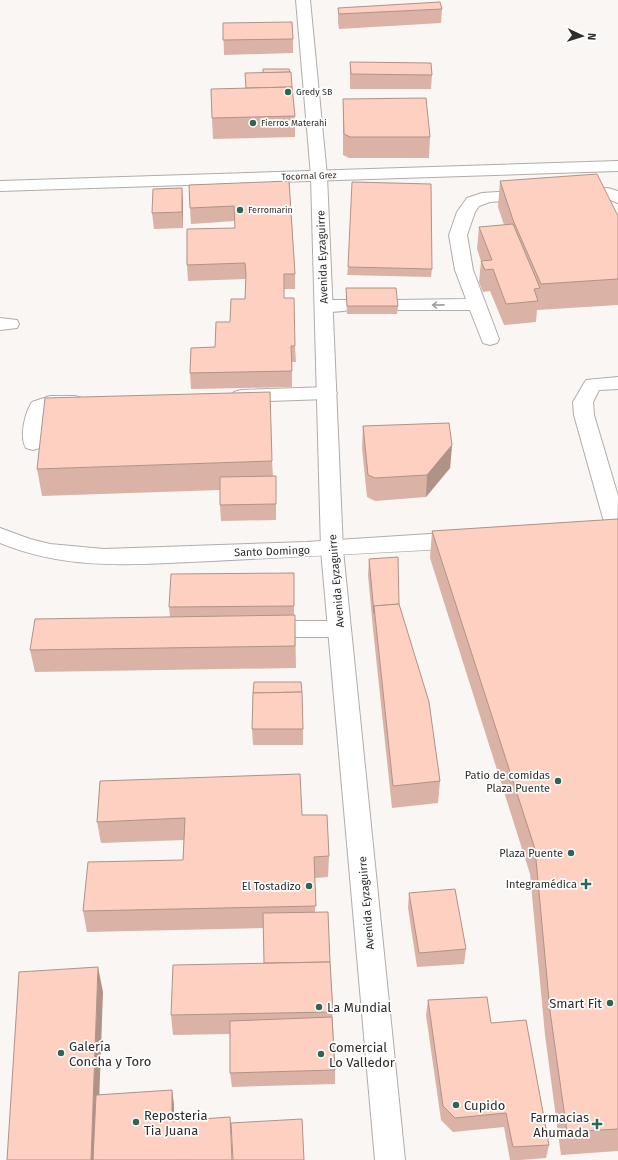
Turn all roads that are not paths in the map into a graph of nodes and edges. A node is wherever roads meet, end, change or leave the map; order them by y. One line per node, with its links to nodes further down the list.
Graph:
1 (303, 0): 4 (main road, Avenida Eyzaguirre)
2 (618, 166): 3 (main road, Tocornal Grez)
3 (514, 169): 4 (main road, Tocornal Grez); 6 (main road)
4 (319, 176): 5 (main road, Tocornal Grez); 11 (main road, Avenida Eyzaguirre)
5 (0, 186)
6 (521, 196): 7 (main road); 8 (main road)
7 (618, 198)
8 (477, 304): 10 (main road, one-way to 10); 12 (main road)
9 (346, 305): 11 (main road)
10 (397, 305)
11 (324, 306): 14 (main road, Avenida Eyzaguirre)
12 (490, 339)
13 (618, 383): 18 (main road)
14 (327, 393): 15 (main road); 21 (main road, Avenida Eyzaguirre)
15 (225, 397)
16 (93, 401): 17 (main road)
17 (33, 443)
18 (612, 529)
19 (0, 535): 21 (main road, Santo Domingo)
20 (483, 539): 21 (main road, Santo Domingo)
21 (332, 550): 22 (main road, Avenida Eyzaguirre)
22 (340, 629): 23 (main road); 24 (main road, Avenida Eyzaguirre)
23 (246, 630)
24 (390, 1160)

